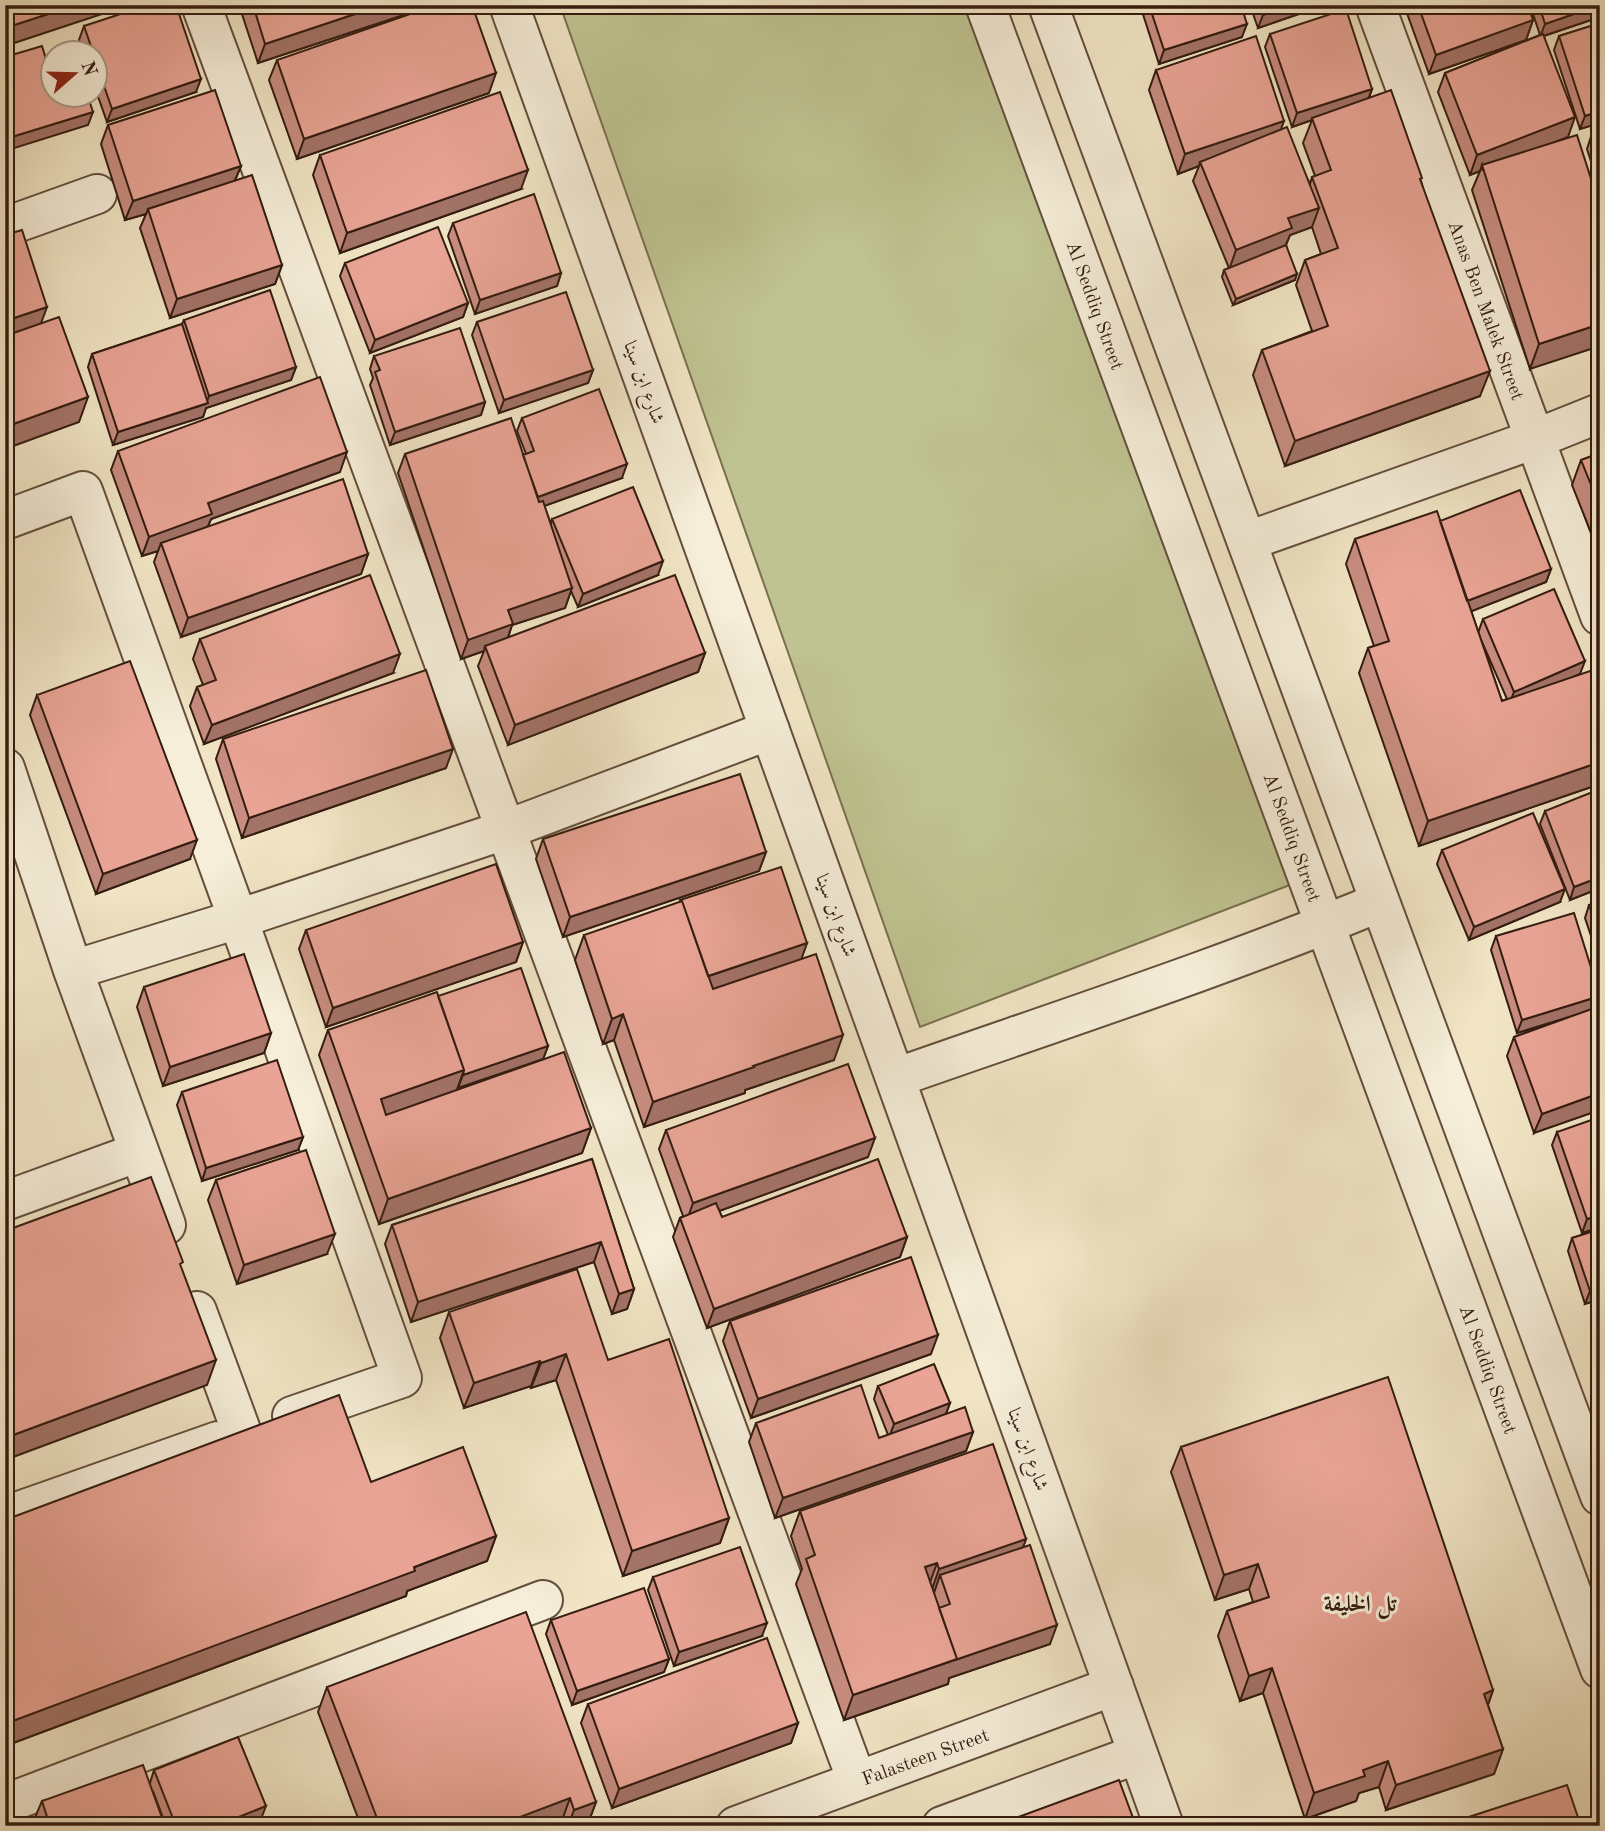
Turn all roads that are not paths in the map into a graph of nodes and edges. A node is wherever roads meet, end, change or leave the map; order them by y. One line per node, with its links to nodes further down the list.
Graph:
1 (201, 5): 15 (street)
2 (509, 5): 13 (street, شارع ابن سينا)
3 (985, 5): 18 (street, Al Seddiq Street)
4 (1048, 5): 11 (street)
5 (1375, 5): 9 (street, Anas Ben Malek Street)
6 (97, 194): 7 (street)
7 (5, 227)
8 (1600, 413): 9 (street)
9 (1535, 439): 11 (street); 12 (street, Anas Ben Malek Street)
10 (5, 520): 17 (street)
11 (1248, 541): 16 (street)
12 (1600, 615)
13 (770, 730): 15 (street); 20 (street, شارع ابن سينا)
14 (7, 780): 19 (street)
15 (505, 830): 17 (street); 30 (street)
16 (1380, 902): 18 (street); 24 (street)
17 (238, 919): 19 (street); 23 (street)
18 (1325, 925): 20 (street); 27 (street, Al Seddiq Street)
19 (73, 970): 21 (street)
20 (895, 1078): 28 (street, شارع ابن سينا)
21 (139, 1152): 22 (street); 23 (street)
22 (5, 1201)
23 (242, 1433): 25 (street)
24 (1600, 1496)
25 (5, 1516)
26 (543, 1600): 31 (street)
27 (1600, 1669)
28 (1114, 1686): 29 (street, شارع ابن سينا); 30 (street, Falasteen Street)
29 (1138, 1754): 33 (street); 34 (street, شارع ابن سينا)
30 (857, 1781): 32 (street, Falasteen Street)
31 (5, 1804)
32 (736, 1826)
33 (942, 1826)
34 (1164, 1826)

